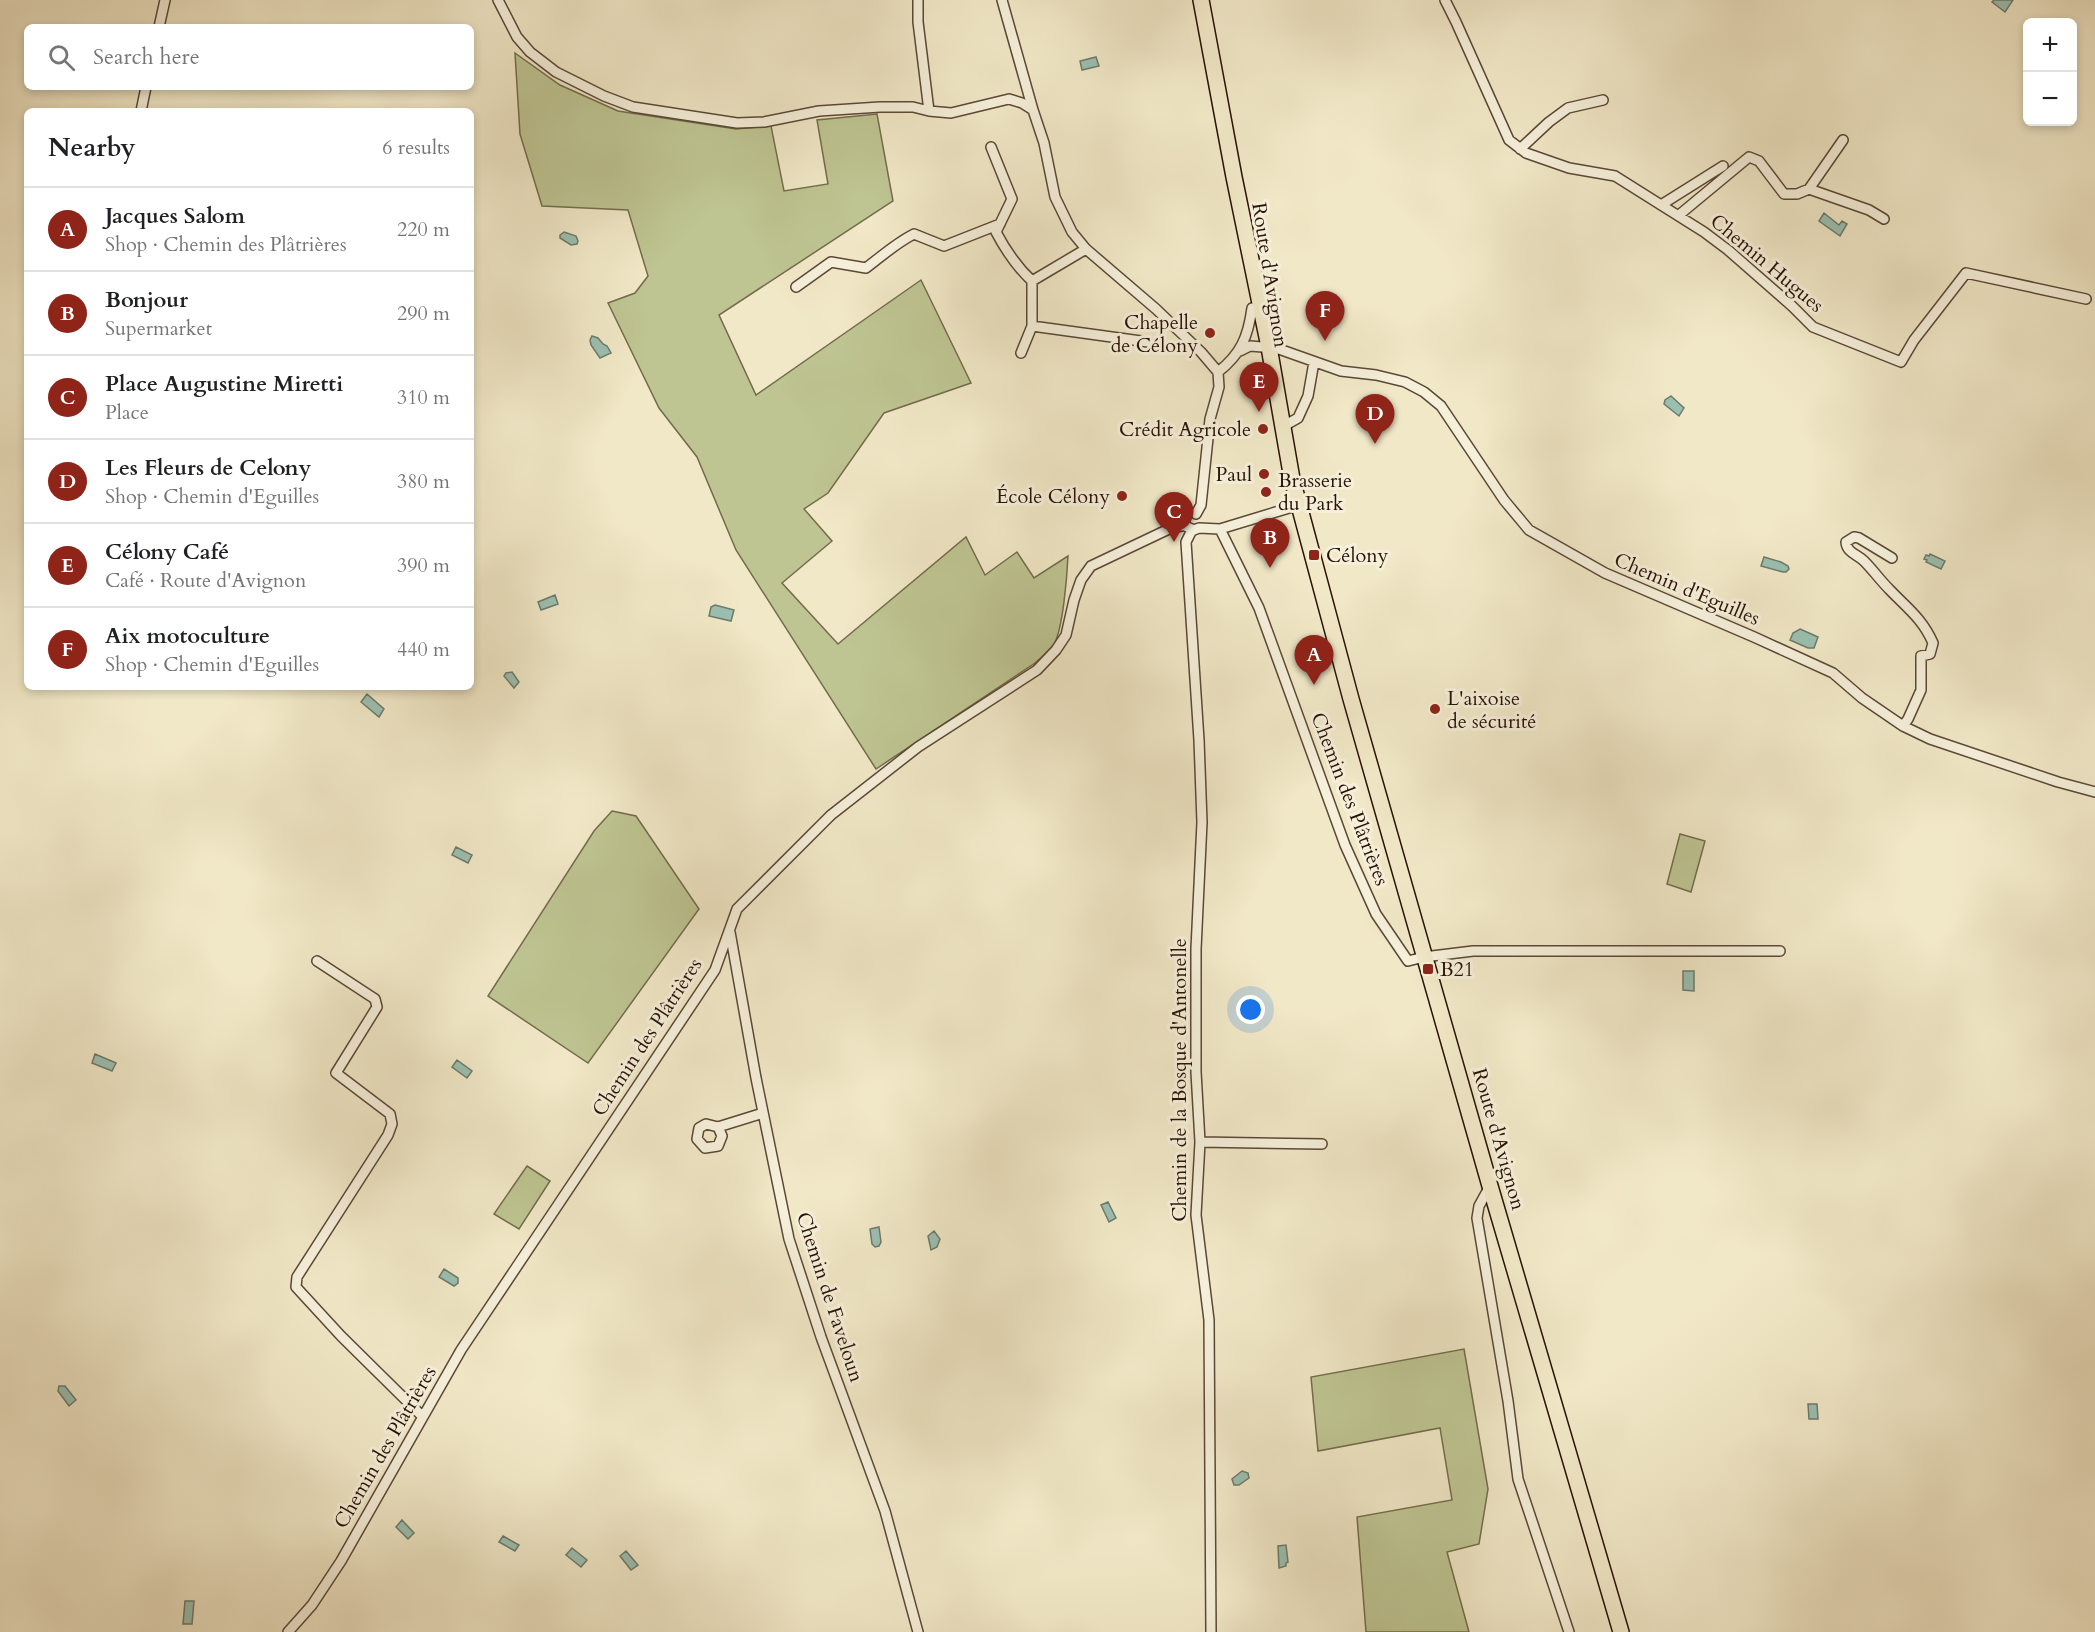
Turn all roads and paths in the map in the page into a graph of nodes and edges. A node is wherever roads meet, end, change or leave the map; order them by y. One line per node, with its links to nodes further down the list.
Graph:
1 (165, 0): 7 (street)
2 (498, 0): 12 (street)
3 (918, 0): 12 (street)
4 (1002, 0): 11 (street)
5 (1201, 0): 17 (main road, Route d'Avignon)
6 (1445, 0): 15 (street)
7 (160, 24)
8 (145, 90): 10 (street)
9 (1603, 100): 15 (street)
10 (142, 108)
11 (1033, 110): 12 (street); 23 (street)
12 (929, 111)
13 (1843, 140): 18 (street)
14 (991, 147): 22 (street)
15 (1520, 149): 19 (street, Chemin Hugues)
16 (1723, 166): 19 (street)
17 (1234, 177): 27 (main road, Route d'Avignon); 30 (main road, Route d'Avignon)
18 (1809, 189): 20 (street); 21 (street)
19 (1661, 205): 20 (street, Chemin Hugues)
20 (1679, 215): 26 (street, Chemin Hugues)
21 (1884, 219)
22 (1000, 224): 24 (street); 25 (street)
23 (1086, 249): 24 (street); 34 (street)
24 (1032, 281): 28 (street)
25 (796, 286)
26 (2086, 299)
27 (1252, 308): 30 (main road, Route d'Avignon); 31 (street)
28 (1032, 326): 29 (street); 32 (street)
29 (1148, 342)
30 (1264, 347): 31 (street); 33 (street, Chemin d'Eguilles); 35 (main road, Route d'Avignon); 36 (main road, Route d'Avignon)
31 (1240, 351): 34 (street)
32 (1021, 352)
33 (1314, 362): 35 (street); 40 (street, Chemin d'Eguilles)
34 (1218, 372): 37 (street)
35 (1282, 427): 36 (main road, Route d'Avignon)
36 (1295, 506): 38 (street); 44 (main road, Route d'Avignon)
37 (1192, 527): 38 (street); 42 (street, Chemin des Plâtrières); 48 (street, Chemin de la Bosque d'Antonelle)
38 (1220, 529): 44 (street, Chemin des Plâtrières)
39 (1892, 558): 40 (street)
40 (1903, 726): 41 (street, Chemin d'Eguilles)
41 (2095, 792)
42 (730, 929): 46 (street, Chemin de Faveloun); 51 (street, Chemin des Plâtrières)
43 (1780, 951): 44 (street)
44 (1425, 957): 50 (main road, Route d'Avignon)
45 (317, 961): 51 (street)
46 (763, 1113): 47 (street); 53 (street, Chemin de Faveloun)
47 (718, 1127)
48 (1200, 1142): 49 (street); 54 (street, Chemin de la Bosque d'Antonelle)
49 (1322, 1144)
50 (1490, 1186): 55 (street); 56 (main road, Route d'Avignon)
51 (422, 1416): 52 (street, Chemin des Plâtrières)
52 (288, 1632)
53 (918, 1632)
54 (1211, 1632)
55 (1569, 1632)
56 (1621, 1632)

